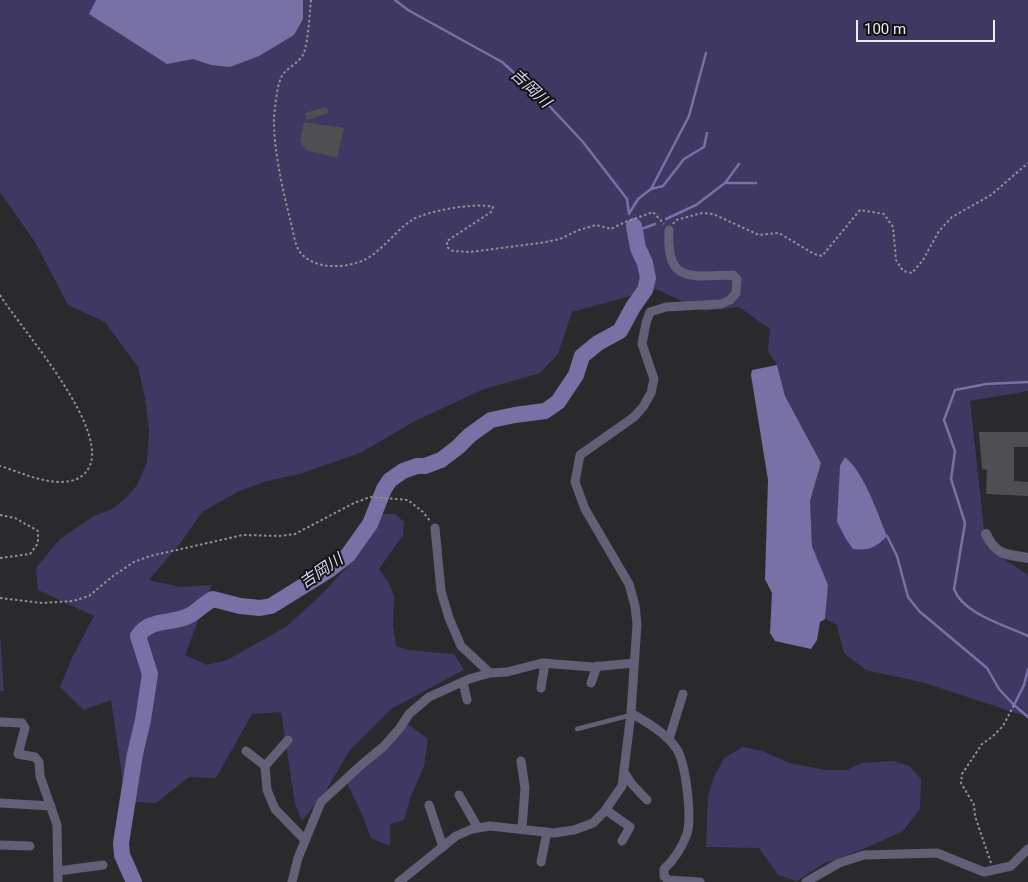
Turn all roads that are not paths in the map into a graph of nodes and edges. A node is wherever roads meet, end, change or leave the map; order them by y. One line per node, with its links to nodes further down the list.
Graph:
1 (669, 230): 5 (street)
2 (435, 528): 8 (street)
3 (986, 534): 4 (street)
4 (1028, 558)
5 (634, 663): 7 (street); 14 (street)
6 (546, 664): 7 (street); 8 (street); 11 (street)
7 (596, 666): 10 (street)
8 (490, 673): 9 (street)
9 (464, 682): 13 (street); 32 (street)
10 (591, 683)
11 (541, 688)
12 (683, 694): 17 (street)
13 (467, 700)
14 (631, 714): 16 (lane); 17 (street); 22 (street)
15 (0, 722): 27 (street)
16 (577, 729)
17 (669, 739): 44 (street)
18 (288, 740): 21 (street)
19 (246, 751): 21 (street)
20 (521, 761): 30 (street)
21 (265, 766): 32 (street)
22 (624, 772): 24 (street); 28 (street)
23 (459, 795): 29 (street)
24 (647, 800)
25 (0, 804): 27 (street)
26 (429, 805): 36 (street)
27 (51, 806): 40 (street)
28 (606, 810): 31 (street); 33 (street)
29 (478, 828): 30 (street); 36 (street)
30 (522, 829): 31 (street)
31 (547, 832): 38 (street)
32 (305, 840): 42 (street)
33 (622, 841)
34 (0, 845): 35 (street)
35 (30, 846)
36 (443, 847): 43 (street)
37 (1028, 849): 45 (street)
38 (541, 862)
39 (103, 865): 40 (street)
40 (58, 871): 41 (street)
41 (58, 882)
42 (292, 882)
43 (399, 882)
44 (700, 882)
45 (806, 882)

